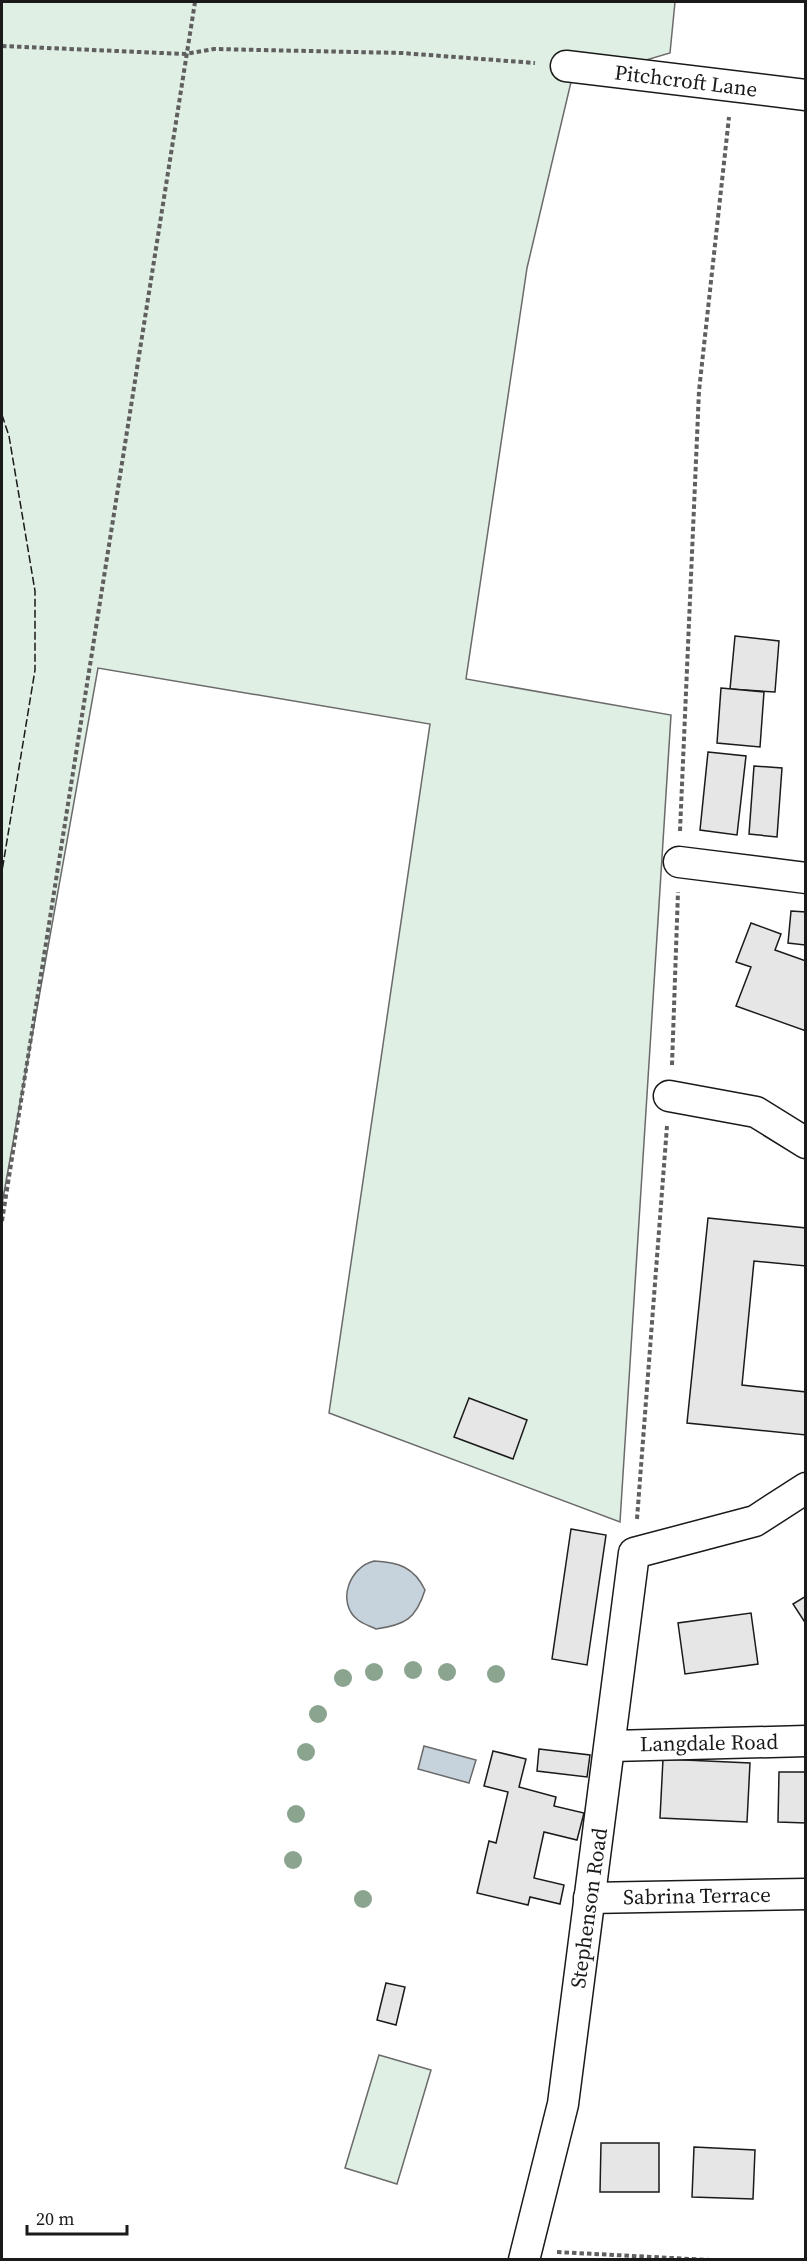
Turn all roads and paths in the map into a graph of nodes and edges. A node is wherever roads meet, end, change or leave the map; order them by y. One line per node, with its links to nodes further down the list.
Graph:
1 (195, 2): 3 (path)
2 (2, 46): 3 (path)
3 (185, 54): 4 (path); 11 (path)
4 (566, 66): 5 (street, Pitchcroft Lane)
5 (733, 87): 6 (street, Pitchcroft Lane); 7 (path)
6 (806, 95)
7 (679, 862): 8 (street); 9 (path)
8 (806, 878)
9 (669, 1096): 10 (street); 13 (path)
10 (806, 1143)
11 (2, 1221)
12 (806, 1488): 13 (street)
13 (634, 1553): 15 (street, Stephenson Road)
14 (806, 1741): 15 (street, Langdale Road)
15 (612, 1746): 17 (street, Stephenson Road)
16 (806, 1894): 17 (street, Sabrina Terrace)
17 (589, 1898): 18 (street, Stephenson Road)
18 (525, 2255): 19 (path)
19 (710, 2259)

